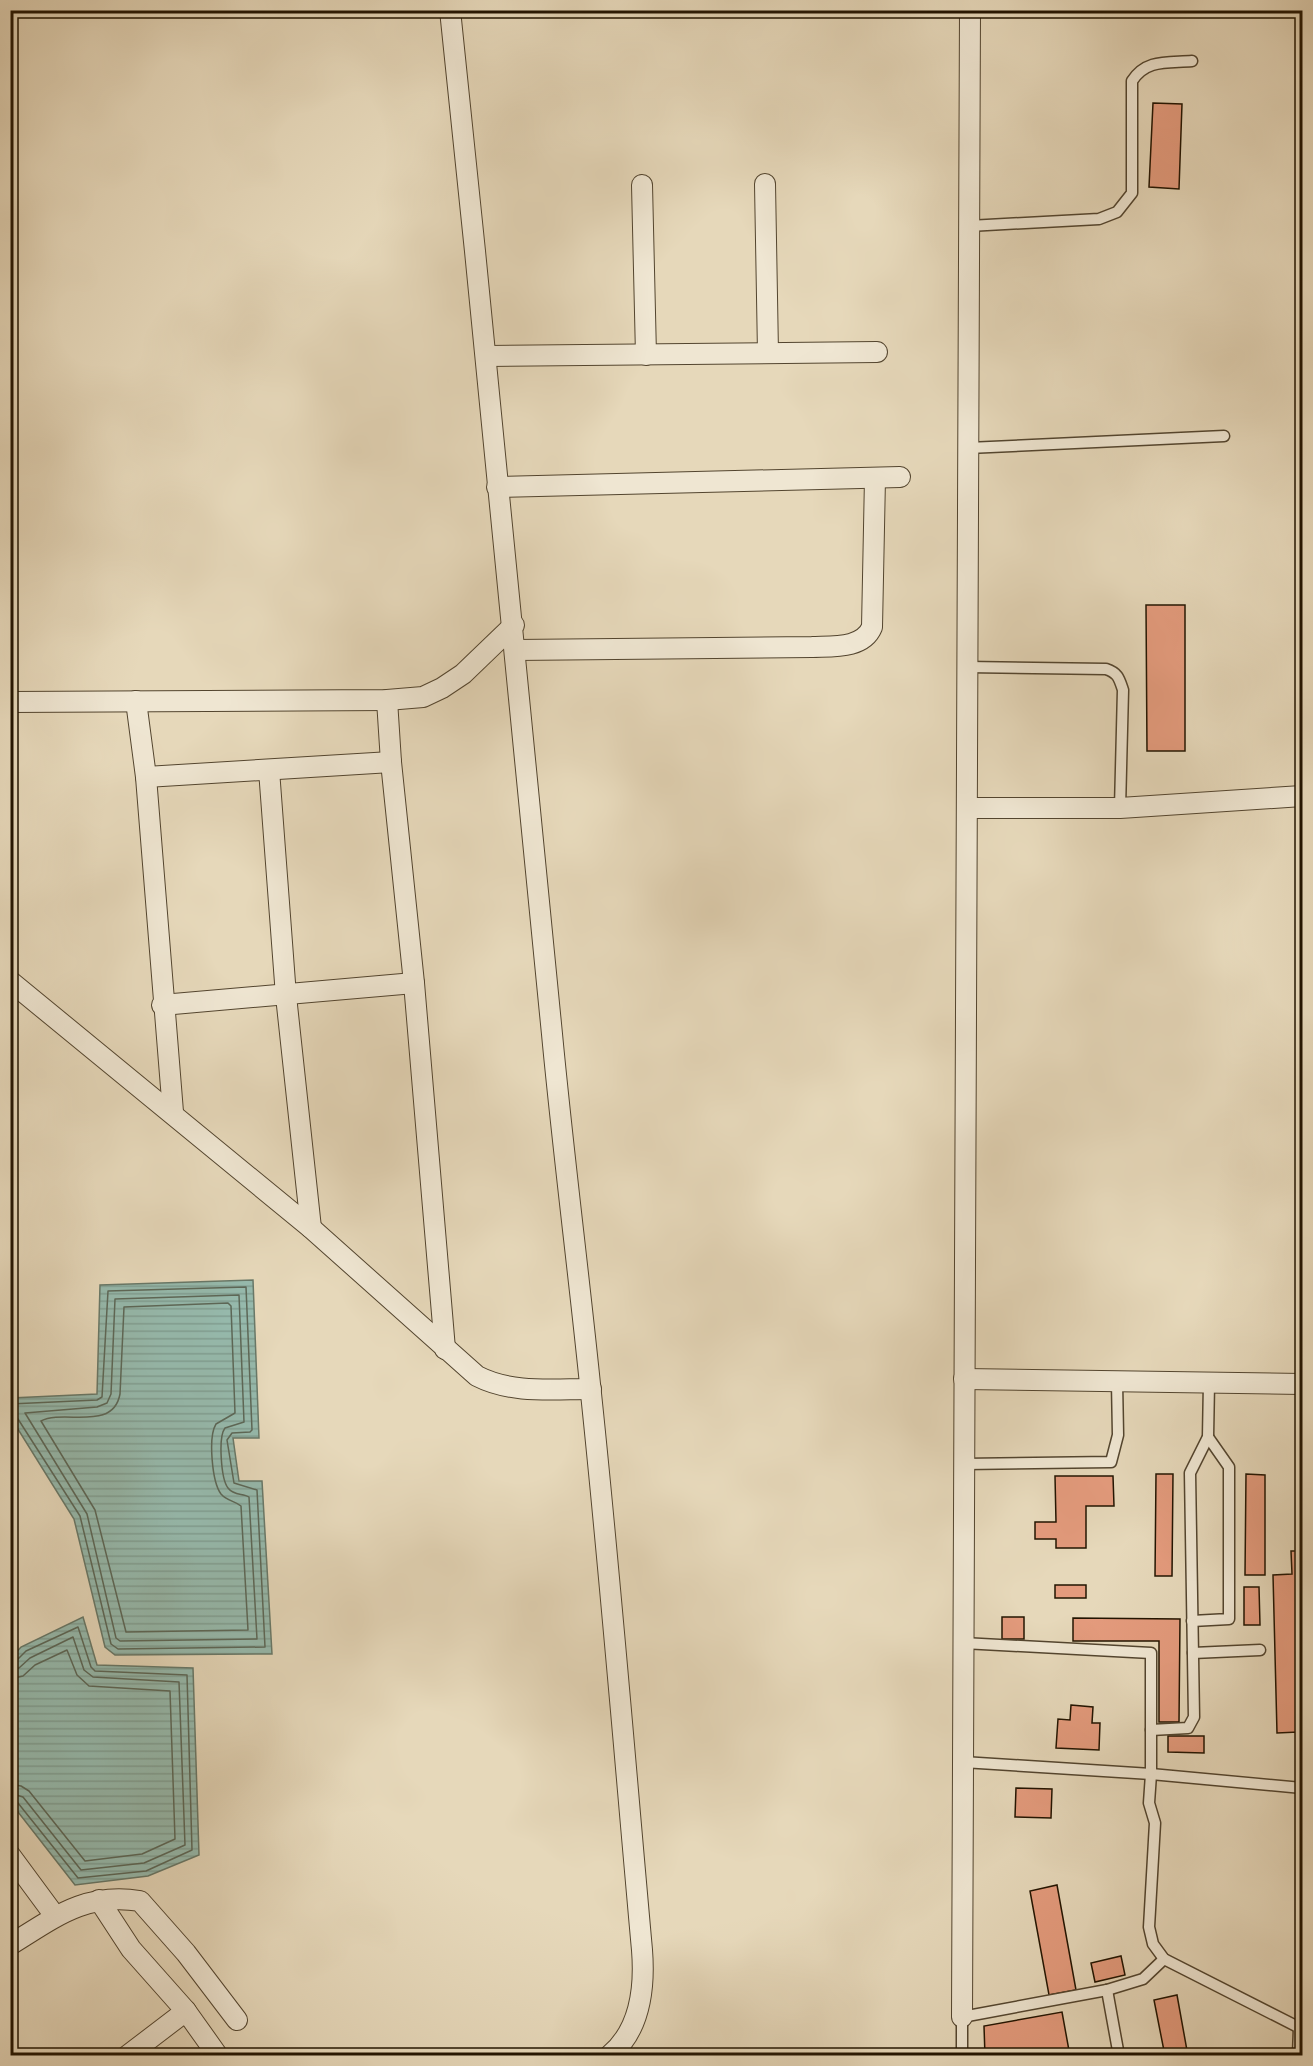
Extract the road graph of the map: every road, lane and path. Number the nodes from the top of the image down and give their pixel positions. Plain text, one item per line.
1 (450, 10) edge
2 (970, 10) edge
3 (1192, 61) dead end
4 (765, 184) dead end
5 (642, 185) dead end
6 (969, 226) junction
7 (877, 352) dead end
8 (768, 353) junction
9 (646, 355) junction
10 (487, 357) junction
11 (1224, 436) dead end
12 (968, 448) junction
13 (900, 477) dead end
14 (875, 478) junction
15 (497, 487) junction
16 (514, 625) junction
17 (516, 650) junction
18 (967, 667) junction
19 (387, 700) junction
20 (136, 701) junction
21 (10, 702) edge
22 (391, 762) junction
23 (269, 770) junction
24 (146, 777) junction
25 (1302, 796) edge
26 (967, 808) junction
27 (1120, 808) junction
28 (10, 981) edge
29 (414, 983) junction
30 (286, 996) junction
31 (162, 1005) junction
32 (173, 1112) junction
33 (311, 1228) junction
34 (445, 1348) junction
35 (964, 1379) junction
36 (1117, 1382) junction
37 (1209, 1383) junction
38 (1302, 1384) edge
39 (591, 1389) junction
40 (1208, 1437) junction
41 (964, 1464) junction
42 (1192, 1621) junction
43 (963, 1643) junction
44 (1260, 1650) dead end
45 (1193, 1653) junction
46 (1151, 1730) junction
47 (963, 1762) junction
48 (1151, 1774) junction
49 (1302, 1788) edge
50 (10, 1855) edge
51 (99, 1900) junction
52 (55, 1916) junction
53 (10, 1946) edge
54 (1164, 1959) junction
55 (1107, 1990) junction
56 (186, 2012) junction
57 (962, 2017) junction
58 (237, 2020) dead end
59 (1301, 2028) edge
60 (132, 2054) edge
61 (218, 2055) edge
62 (609, 2055) edge
63 (962, 2055) edge
64 (1119, 2055) edge
65 (1299, 2055) edge

1 - 10 street
2 - 6 street
3 - 6 lane
4 - 8 street
5 - 9 street
6 - 12 street
7 - 8 street
8 - 9 street
9 - 10 street
10 - 15 street
11 - 12 lane
12 - 18 street
13 - 14 street
14 - 15 street
14 - 17 street
15 - 16 street
16 - 17 street
16 - 19 street
17 - 39 street
18 - 26 street
18 - 27 lane
19 - 20 street
19 - 22 street
20 - 21 street
20 - 24 street
22 - 23 street
22 - 29 street
23 - 24 street
23 - 30 street
24 - 31 street
25 - 27 street
26 - 27 street
26 - 35 street
28 - 32 street
29 - 30 street
29 - 34 street
30 - 31 street
30 - 33 street
31 - 32 street
32 - 33 street
33 - 34 street
34 - 39 street
35 - 36 street
35 - 41 street
36 - 37 street
36 - 41 lane
37 - 38 street
37 - 40 lane
39 - 62 street
40 - 42 lane
40 - 42 lane
41 - 43 street
42 - 45 lane
43 - 46 lane
43 - 47 street
44 - 45 lane
45 - 46 lane
46 - 48 lane
47 - 48 lane
47 - 57 street
48 - 49 lane
48 - 54 lane
50 - 52 street
51 - 52 street
51 - 56 street
51 - 58 street
52 - 53 street
54 - 55 lane
54 - 59 lane
55 - 57 lane
55 - 64 lane
56 - 60 street
56 - 61 street
57 - 63 lane
59 - 65 lane

